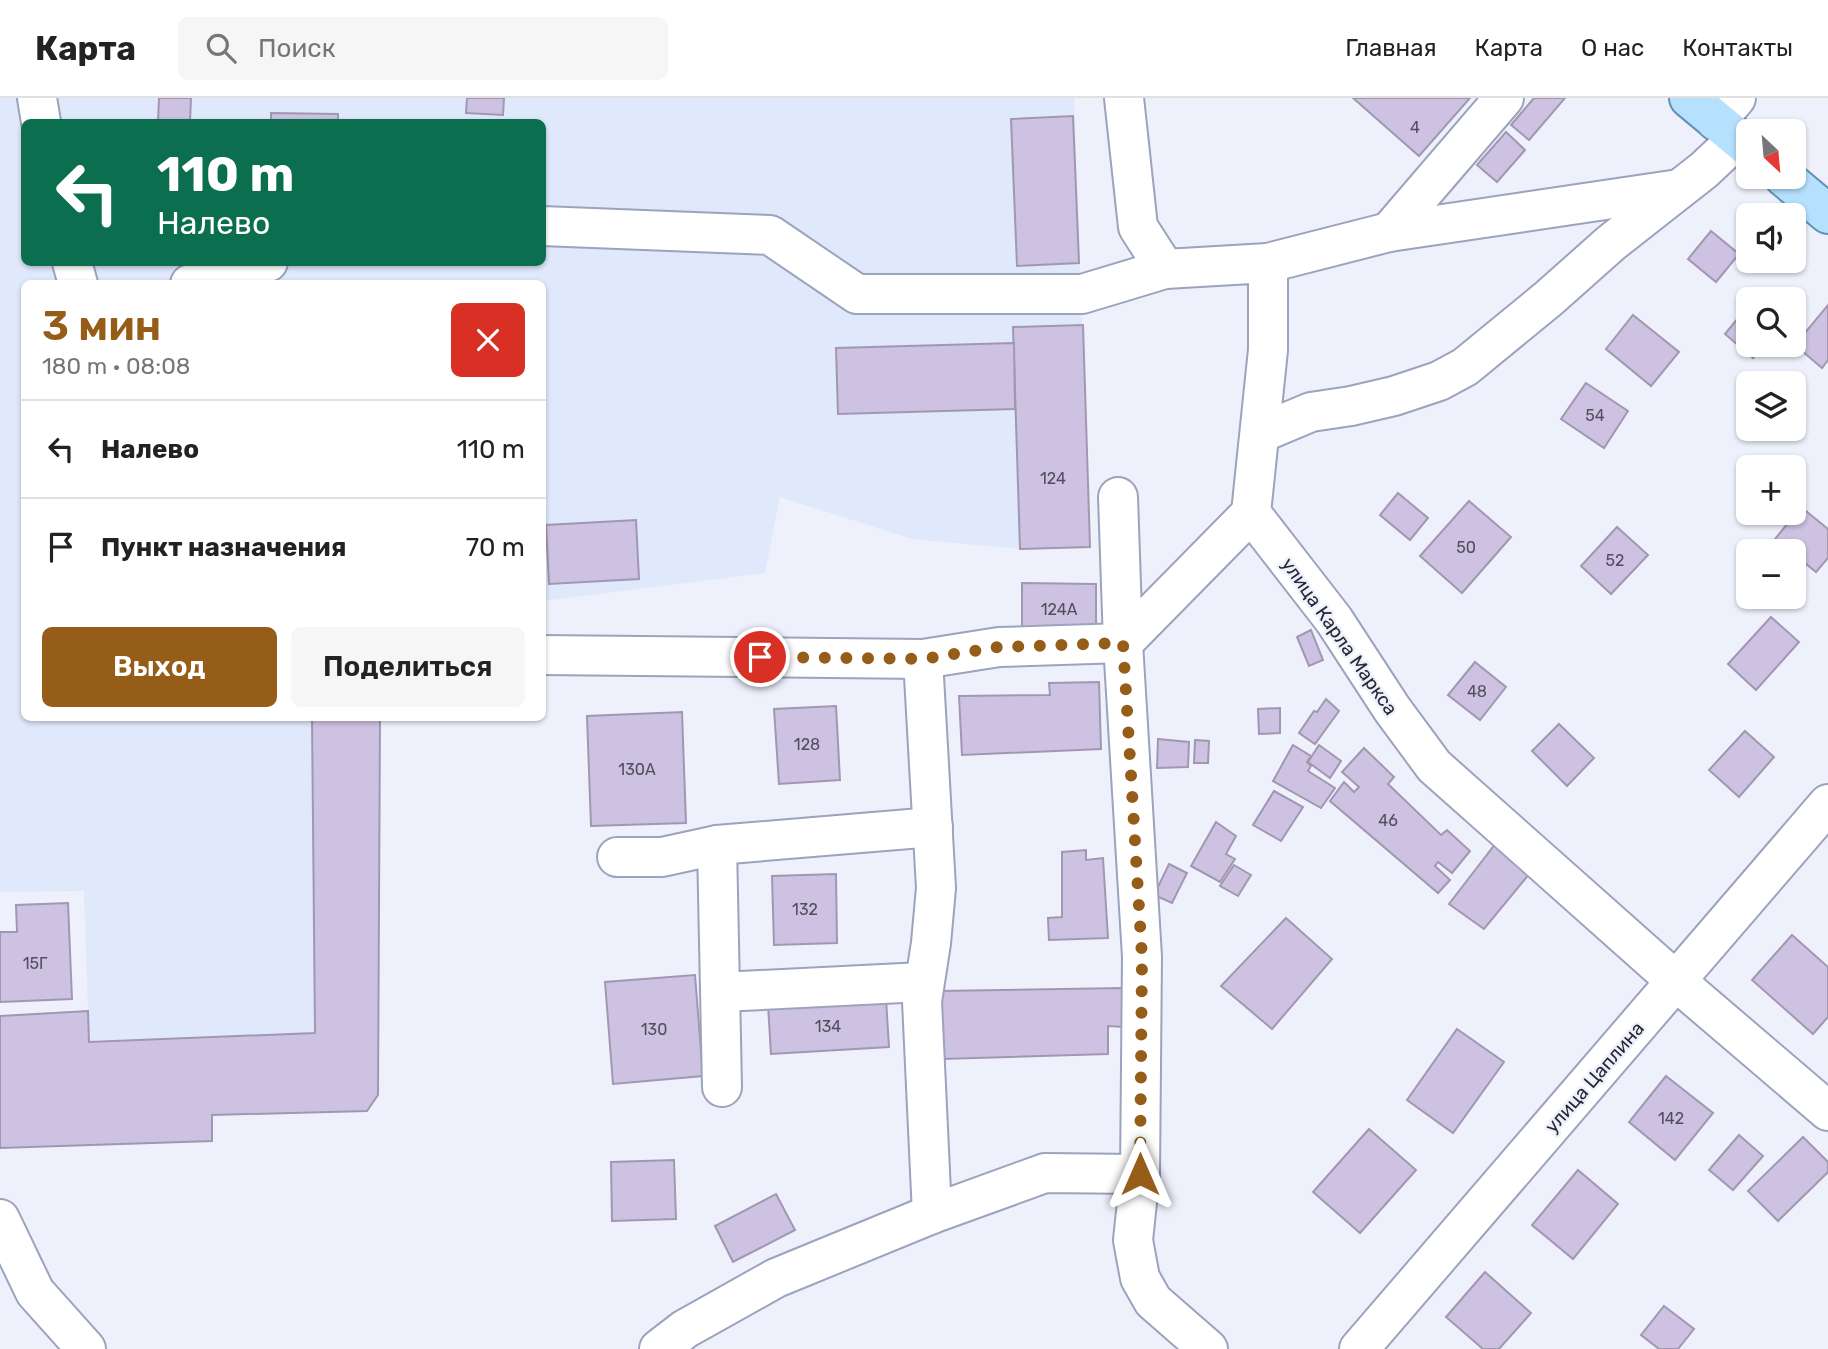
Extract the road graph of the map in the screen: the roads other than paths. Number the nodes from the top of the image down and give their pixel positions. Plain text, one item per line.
1 (37, 98) edge
2 (1124, 98) edge
3 (1504, 98) edge
4 (40, 119) edge
5 (1725, 120) edge
6 (1679, 189) junction
7 (1798, 189) edge
8 (1828, 214) edge
9 (546, 226) edge
10 (1389, 232) junction
11 (1268, 263) junction
12 (254, 266) edge
13 (1165, 269) junction
14 (204, 280) edge
15 (1261, 433) junction
16 (1118, 497) dead end
17 (1251, 513) junction
18 (1123, 643) junction
19 (546, 655) edge
20 (923, 659) junction
21 (1828, 804) edge
22 (933, 827) junction
23 (717, 845) junction
24 (617, 857) dead end
25 (923, 982) junction
26 (1677, 982) junction
27 (721, 992) junction
28 (722, 1087) dead end
29 (1828, 1111) edge
30 (1140, 1174) junction
31 (932, 1214) junction
32 (0, 1219) edge
33 (86, 1349) edge
34 (659, 1349) edge
35 (1208, 1349) edge
36 (1359, 1349) edge

1 - 4 street
2 - 13 street
3 - 10 street
5 - 6 street
6 - 10 street
6 - 15 street
7 - 8 main road
9 - 13 street
10 - 11 street
11 - 13 street
11 - 15 street
12 - 14 street
15 - 17 street
16 - 18 street
17 - 18 street
17 - 26 street, улица Карла Маркса
18 - 20 street
18 - 30 street
19 - 20 street
20 - 22 street
21 - 26 street, улица Цаплина
22 - 23 street
22 - 25 street
23 - 24 street
23 - 27 street
25 - 27 street
25 - 31 street
26 - 29 street, улица Карла Маркса
26 - 36 street, улица Цаплина
27 - 28 street
30 - 31 street
30 - 35 street
31 - 34 street
32 - 33 street

